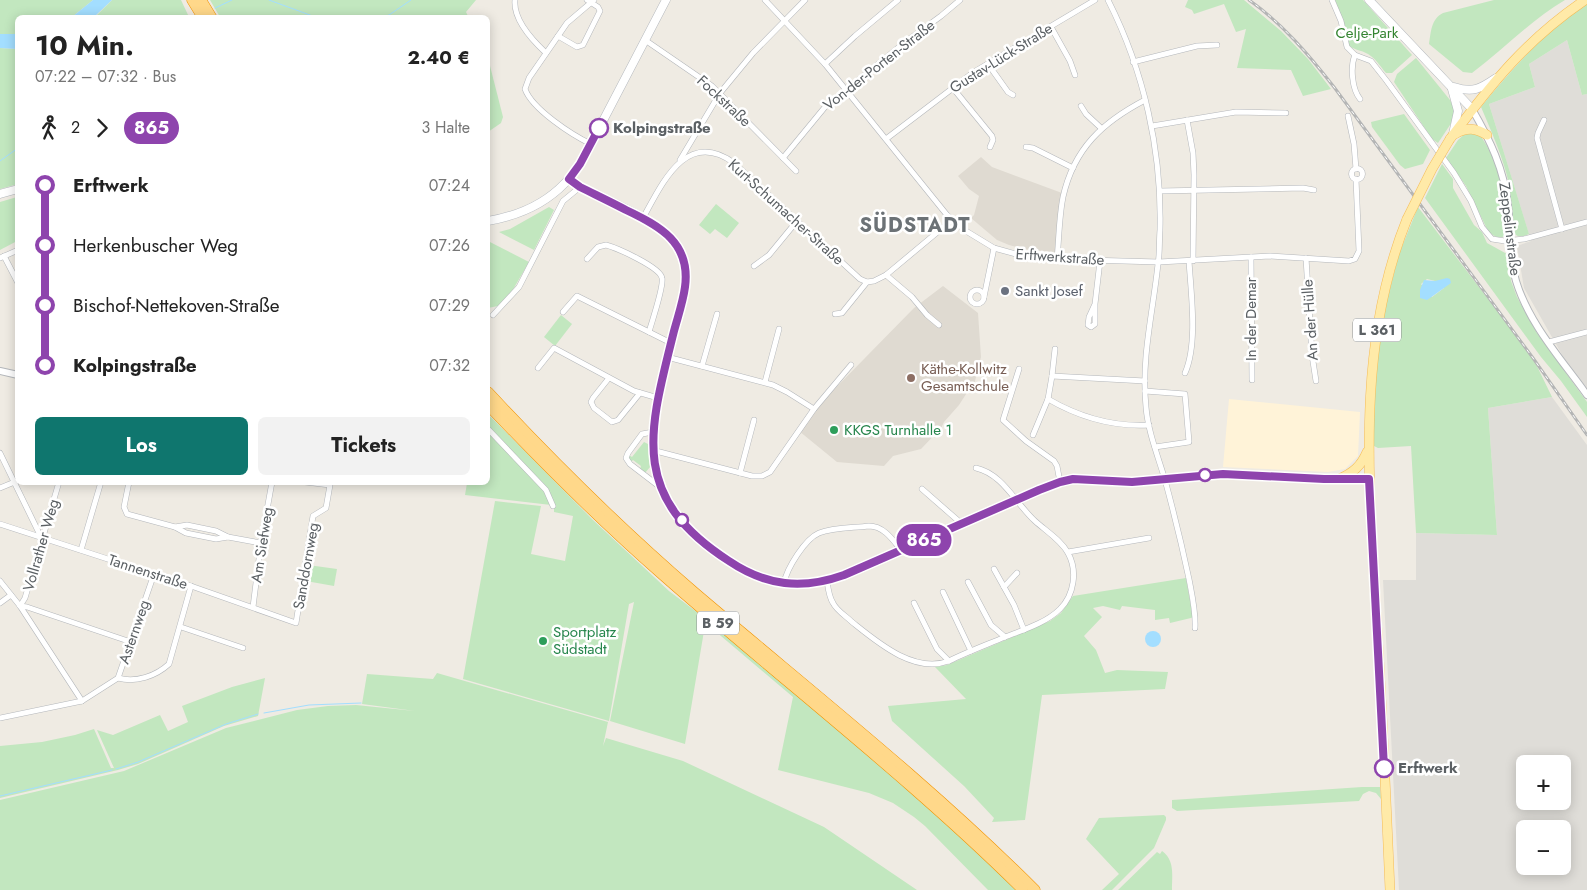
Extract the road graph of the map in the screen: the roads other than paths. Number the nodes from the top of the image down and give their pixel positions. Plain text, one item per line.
1 (188, 0) edge
2 (192, 0) edge
3 (201, 0) edge
4 (514, 0) edge
5 (666, 0) edge
6 (765, 0) edge
7 (805, 0) edge
8 (898, 0) edge
9 (960, 0) edge
10 (1096, 0) edge
11 (1108, 0) edge
12 (1332, 0) edge
13 (1369, 0) edge
14 (1585, 0) edge
15 (590, 1) edge
16 (196, 15) edge
17 (201, 15) edge
18 (210, 15) edge
19 (785, 21) junction
20 (1051, 27) junction
21 (558, 36) junction
22 (645, 40) junction
23 (1217, 45) dead end
24 (546, 53) junction
25 (1355, 55) junction
26 (1133, 62) junction
27 (825, 64) junction
28 (988, 64) junction
29 (1075, 75) dead end
30 (1498, 77) junction
31 (952, 87) junction
32 (1452, 87) junction
33 (846, 90) junction
34 (720, 93) junction
35 (1012, 95) dead end
36 (1360, 99) dead end
37 (1145, 100) junction
38 (1081, 106) dead end
39 (1472, 110) junction
40 (1286, 114) dead end
41 (1348, 116) dead end
42 (1186, 120) junction
43 (1544, 120) dead end
44 (1152, 126) junction
45 (1101, 128) junction
46 (1487, 135) junction
47 (1451, 137) junction
48 (886, 139) junction
49 (591, 144) junction
50 (990, 147) dead end
51 (1026, 147) dead end
52 (783, 158) junction
53 (678, 163) junction
54 (1073, 168) junction
55 (796, 171) dead end
56 (569, 179) junction
57 (580, 187) junction
58 (15, 190) edge
59 (1160, 190) junction
60 (1195, 190) junction
61 (1314, 190) dead end
62 (0, 194) edge
63 (643, 218) junction
64 (952, 220) junction
65 (797, 221) junction
66 (490, 222) edge
67 (1587, 222) edge
68 (1562, 229) junction
69 (1510, 241) junction
70 (994, 248) junction
71 (15, 251) edge
72 (1251, 256) junction
73 (2, 257) edge
74 (1306, 258) junction
75 (587, 259) dead end
76 (1057, 259) junction
77 (1100, 261) junction
78 (1191, 261) junction
79 (1159, 262) junction
80 (754, 266) dead end
81 (886, 275) junction
82 (15, 278) edge
83 (867, 282) junction
84 (984, 296) dead end
85 (1095, 304) dead end
86 (563, 312) dead end
87 (493, 314) dead end
88 (717, 314) dead end
89 (835, 314) dead end
90 (939, 325) dead end
91 (779, 330) dead end
92 (649, 332) junction
93 (1587, 332) edge
94 (1549, 342) junction
95 (671, 343) junction
96 (1055, 349) dead end
97 (667, 357) junction
98 (702, 366) junction
99 (851, 366) dead end
100 (538, 368) dead end
101 (1019, 369) dead end
102 (0, 371) edge
103 (1185, 373) dead end
104 (15, 374) edge
105 (1052, 376) junction
106 (609, 378) junction
107 (1252, 380) dead end
108 (1145, 381) junction
109 (1316, 381) dead end
110 (765, 382) junction
111 (1145, 391) junction
112 (640, 393) junction
113 (1587, 395) edge
114 (658, 398) junction
115 (490, 399) edge
116 (490, 399) edge
117 (1048, 399) junction
118 (814, 409) junction
119 (754, 420) dead end
120 (1149, 424) junction
121 (490, 431) edge
122 (653, 432) junction
123 (1034, 435) dead end
124 (1155, 447) junction
125 (1369, 447) junction
126 (652, 450) junction
127 (0, 453) edge
128 (976, 468) dead end
129 (740, 473) junction
130 (1339, 479) junction
131 (1369, 479) junction
132 (15, 480) edge
133 (1164, 480) junction
134 (15, 482) edge
135 (1060, 482) junction
136 (17, 485) edge
137 (58, 485) edge
138 (100, 485) edge
139 (128, 485) edge
140 (271, 485) edge
141 (326, 485) edge
142 (660, 487) junction
143 (0, 488) edge
144 (922, 489) dead end
145 (1016, 500) junction
146 (553, 506) dead end
147 (0, 524) edge
148 (962, 524) junction
149 (43, 538) junction
150 (1149, 538) dead end
151 (261, 543) junction
152 (81, 550) junction
153 (900, 550) junction
154 (1068, 552) junction
155 (994, 569) dead end
156 (1016, 573) dead end
157 (154, 574) junction
158 (0, 581) edge
159 (827, 581) junction
160 (968, 582) dead end
161 (784, 583) junction
162 (191, 586) junction
163 (1004, 587) junction
164 (942, 592) dead end
165 (11, 595) junction
166 (0, 603) edge
167 (914, 603) dead end
168 (20, 606) junction
169 (253, 607) junction
170 (296, 623) joint
171 (180, 627) junction
172 (1196, 628) dead end
173 (1024, 630) junction
174 (1005, 638) junction
175 (131, 642) junction
176 (243, 648) dead end
177 (971, 651) junction
178 (949, 660) junction
179 (118, 678) junction
180 (82, 701) junction
181 (0, 718) edge
182 (1023, 890) edge
183 (1035, 890) edge
184 (1390, 890) edge

1 - 16 highway
2 - 17 highway
3 - 18 highway
4 - 24 street
5 - 22 main road
6 - 19 street, Erftwerkstraße
7 - 19 street
8 - 27 street
9 - 33 street, Von-der-Porten-Straße
10 - 20 street, Gustav-Lück-Straße
11 - 26 street
12 - 25 street
13 - 32 main road
14 - 30 main road, L 361
15 - 21 street
15 - 21 street
19 - 27 street, Erftwerkstraße
19 - 34 street
20 - 28 street, Gustav-Lück-Straße
20 - 29 street
21 - 24 street
22 - 34 street, Fockstraße
22 - 49 main road
23 - 26 street
24 - 49 street
25 - 36 street
25 - 69 street
26 - 37 street
27 - 33 street, Erftwerkstraße
28 - 31 street, Gustav-Lück-Straße
28 - 35 street
30 - 32 main road
30 - 39 main road, L 361
31 - 48 street, Gustav-Lück-Straße
31 - 50 street
32 - 39 main road
32 - 47 main road
33 - 48 street, Erftwerkstraße
33 - 52 street, Von-der-Porten-Straße
34 - 52 street, Fockstraße
34 - 53 street
37 - 44 street
37 - 45 street
38 - 45 street
39 - 46 street, Zeppelinstraße
39 - 47 main road, L 361
40 - 42 street
41 - 74 street, Erftwerkstraße
42 - 44 street
42 - 60 street
43 - 68 street
44 - 59 street
45 - 54 street
46 - 47 main road
46 - 69 street, Zeppelinstraße
47 - 125 main road, L 361, bridge
48 - 64 street, Erftwerkstraße
49 - 56 main road
51 - 54 street
52 - 55 street, Fockstraße
53 - 63 street, Kurt-Schumacher-Straße
53 - 65 street, Kurt-Schumacher-Straße
54 - 76 street
56 - 57 street
56 - 66 main road
57 - 63 street
57 - 87 street
58 - 62 main road
59 - 60 street
59 - 79 street
60 - 61 street
60 - 78 street
63 - 95 street
64 - 70 street, Erftwerkstraße
64 - 81 street
65 - 80 street
65 - 83 street, Kurt-Schumacher-Straße
67 - 68 street
68 - 69 street
69 - 94 street, Zeppelinstraße
70 - 76 street, Erftwerkstraße
70 - 84 street
71 - 73 street
72 - 74 street, Erftwerkstraße
72 - 78 street, Erftwerkstraße
72 - 107 street, In der Demar
73 - 82 street
74 - 109 street, An der Hülle
75 - 92 street
76 - 77 street, Erftwerkstraße
77 - 79 street, Erftwerkstraße
77 - 85 street
78 - 79 street, Erftwerkstraße
78 - 103 street
79 - 108 street
81 - 83 street
81 - 90 street
83 - 89 street
86 - 92 street
88 - 98 street
91 - 110 street
92 - 95 street
93 - 94 street
94 - 113 street, Zeppelinstraße
95 - 97 street
96 - 105 street
97 - 98 street
97 - 114 street
98 - 110 street
99 - 118 street
100 - 106 street
101 - 135 street
102 - 104 street
105 - 108 street
105 - 117 street
106 - 112 street
106 - 112 street
108 - 111 street
110 - 118 street
111 - 120 street
111 - 124 street
112 - 114 street
114 - 122 street
115 - 182 highway, B 59
116 - 183 highway, B 59
117 - 120 street
117 - 123 street
118 - 129 street
119 - 129 street
120 - 124 street
121 - 146 street
122 - 126 street
122 - 142 street
124 - 133 street
125 - 130 main road
125 - 131 main road, L 361
126 - 129 street
126 - 142 street
127 - 132 street
128 - 145 street
130 - 131 street
130 - 133 street
131 - 184 main road, L 361
133 - 135 street
133 - 172 street
134 - 143 street
135 - 145 street
136 - 149 street
137 - 149 street, Vollrather Weg
138 - 152 street
139 - 151 street
140 - 151 street, Am Siefweg
141 - 170 street, Sanddornweg
142 - 161 street
144 - 148 street
145 - 148 street
145 - 154 street
147 - 149 street, Tannenstraße
148 - 153 street
149 - 152 street, Tannenstraße
149 - 168 street, Vollrather Weg
150 - 154 street
151 - 169 street, Am Siefweg
152 - 157 street, Tannenstraße
153 - 159 street
153 - 161 street
154 - 173 street
155 - 163 street
156 - 163 street
157 - 162 street, Tannenstraße
157 - 175 street, Asternweg
158 - 165 street
159 - 161 street
159 - 178 street
160 - 174 street
162 - 169 street, Tannenstraße
162 - 171 street
163 - 173 street
164 - 177 street
165 - 166 street
165 - 168 street
167 - 178 street
168 - 175 street
168 - 180 street
169 - 170 street, Tannenstraße
171 - 176 street
171 - 179 street
173 - 174 street
174 - 177 street
175 - 179 street, Asternweg
177 - 178 street
179 - 180 street, Asternweg
180 - 181 street

